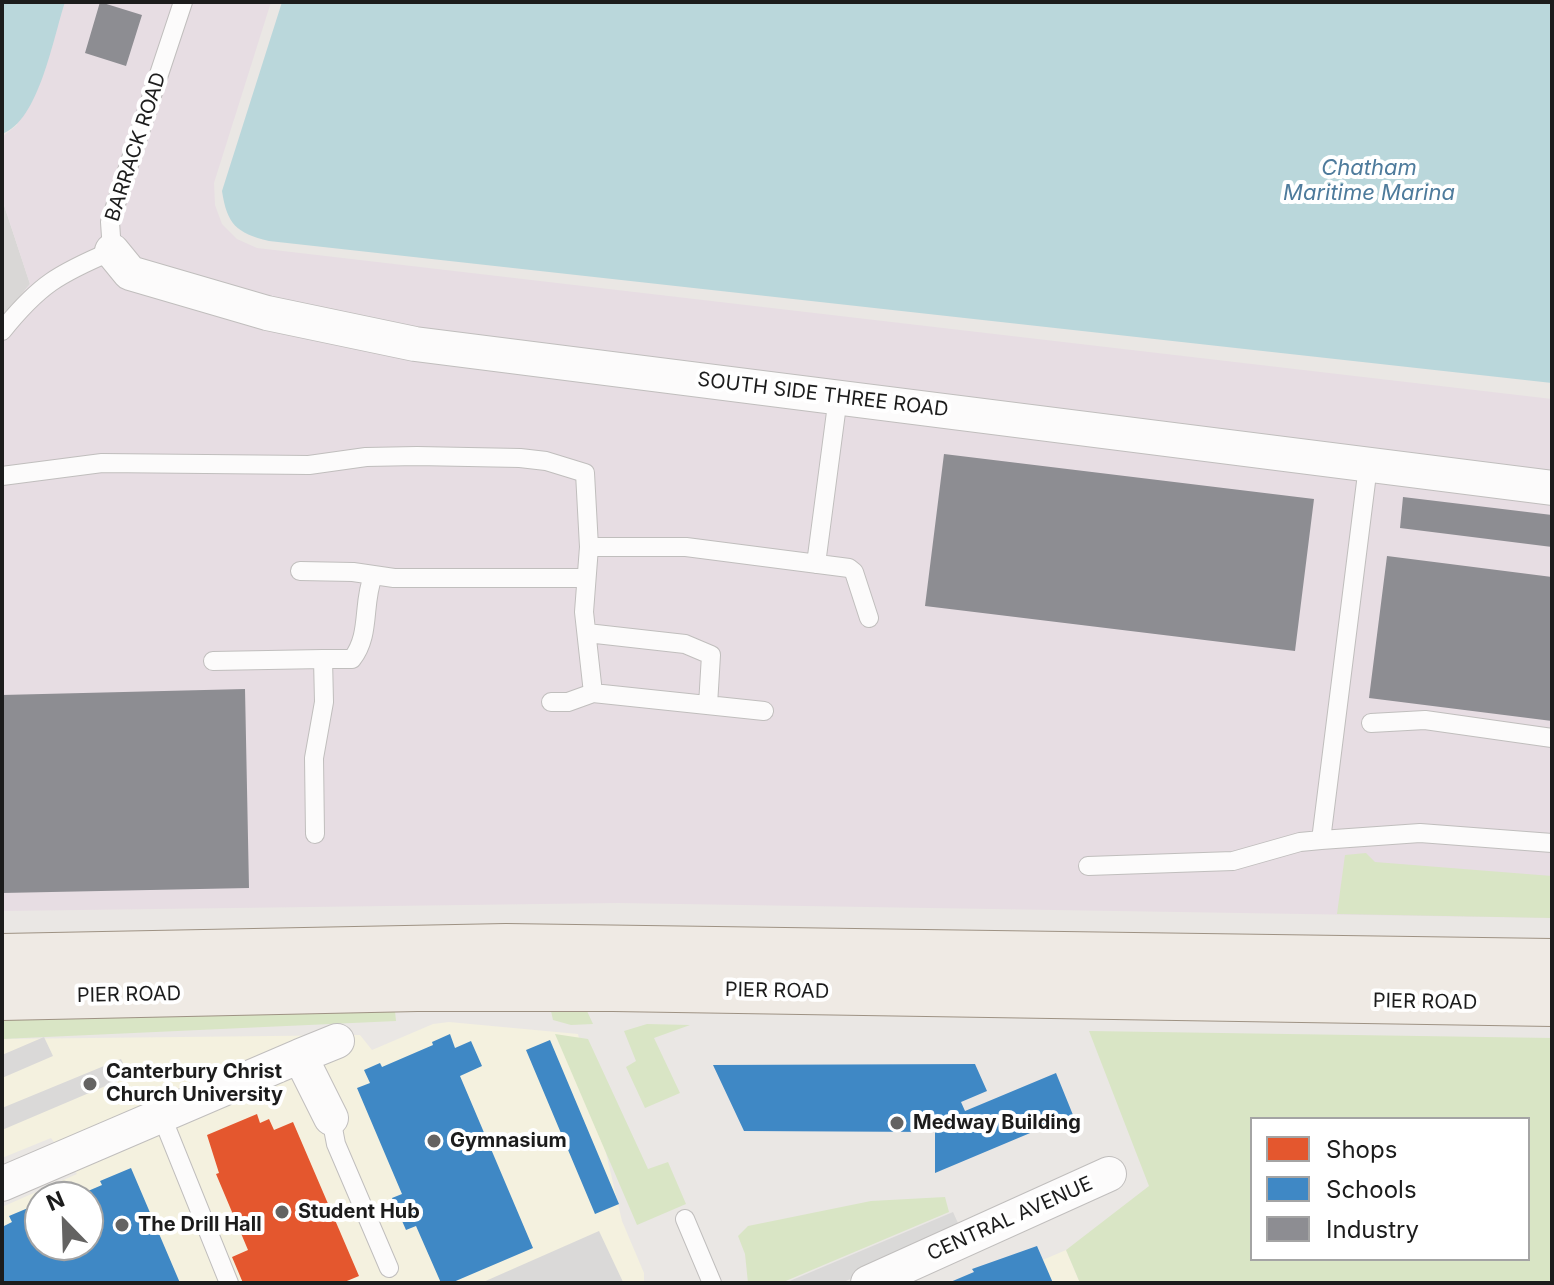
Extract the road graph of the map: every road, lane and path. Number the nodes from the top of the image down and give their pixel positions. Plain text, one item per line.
1 (183, 2) edge
2 (112, 251) junction
3 (2, 331) edge
4 (838, 397) junction
5 (1368, 466) junction
6 (2, 476) edge
7 (1552, 488) edge
8 (589, 547) junction
9 (816, 564) junction
10 (300, 571) dead end
11 (373, 576) junction
12 (586, 578) junction
13 (869, 618) dead end
14 (587, 633) junction
15 (323, 659) junction
16 (213, 661) dead end
17 (593, 693) junction
18 (551, 702) dead end
19 (708, 705) junction
20 (764, 711) dead end
21 (1371, 723) dead end
22 (1552, 738) edge
23 (315, 834) dead end
24 (1321, 840) junction
25 (1552, 843) edge
26 (1088, 866) dead end
27 (2, 956) edge
28 (1552, 961) edge
29 (2, 998) edge
30 (1552, 1004) edge
31 (337, 1041) dead end
32 (300, 1056) junction
33 (162, 1117) junction
34 (331, 1118) joint
35 (1109, 1174) dead end
36 (2, 1184) edge
37 (685, 1219) dead end
38 (389, 1268) dead end
39 (888, 1279) edge
40 (229, 1283) edge
41 (712, 1283) edge

1 - 2 lane, BARRACK ROAD
2 - 3 lane, BARRACK ROAD
2 - 4 street, SOUTH SIDE THREE ROAD
4 - 5 street, SOUTH SIDE THREE ROAD
4 - 9 lane
5 - 7 street, SOUTH SIDE THREE ROAD
5 - 24 lane
6 - 8 lane
8 - 9 lane
8 - 12 lane
9 - 13 lane
10 - 11 lane
11 - 12 lane
11 - 15 lane
12 - 14 lane
14 - 17 lane
14 - 19 lane
15 - 16 lane
15 - 23 lane
17 - 18 lane
17 - 19 lane
19 - 20 lane
21 - 22 lane
24 - 25 lane
24 - 26 lane
27 - 28 main road, PIER ROAD
29 - 30 main road, PIER ROAD
31 - 32 street
32 - 33 street
32 - 34 street
33 - 36 street
33 - 40 lane
34 - 38 lane
35 - 39 street, CENTRAL AVENUE
37 - 41 lane

